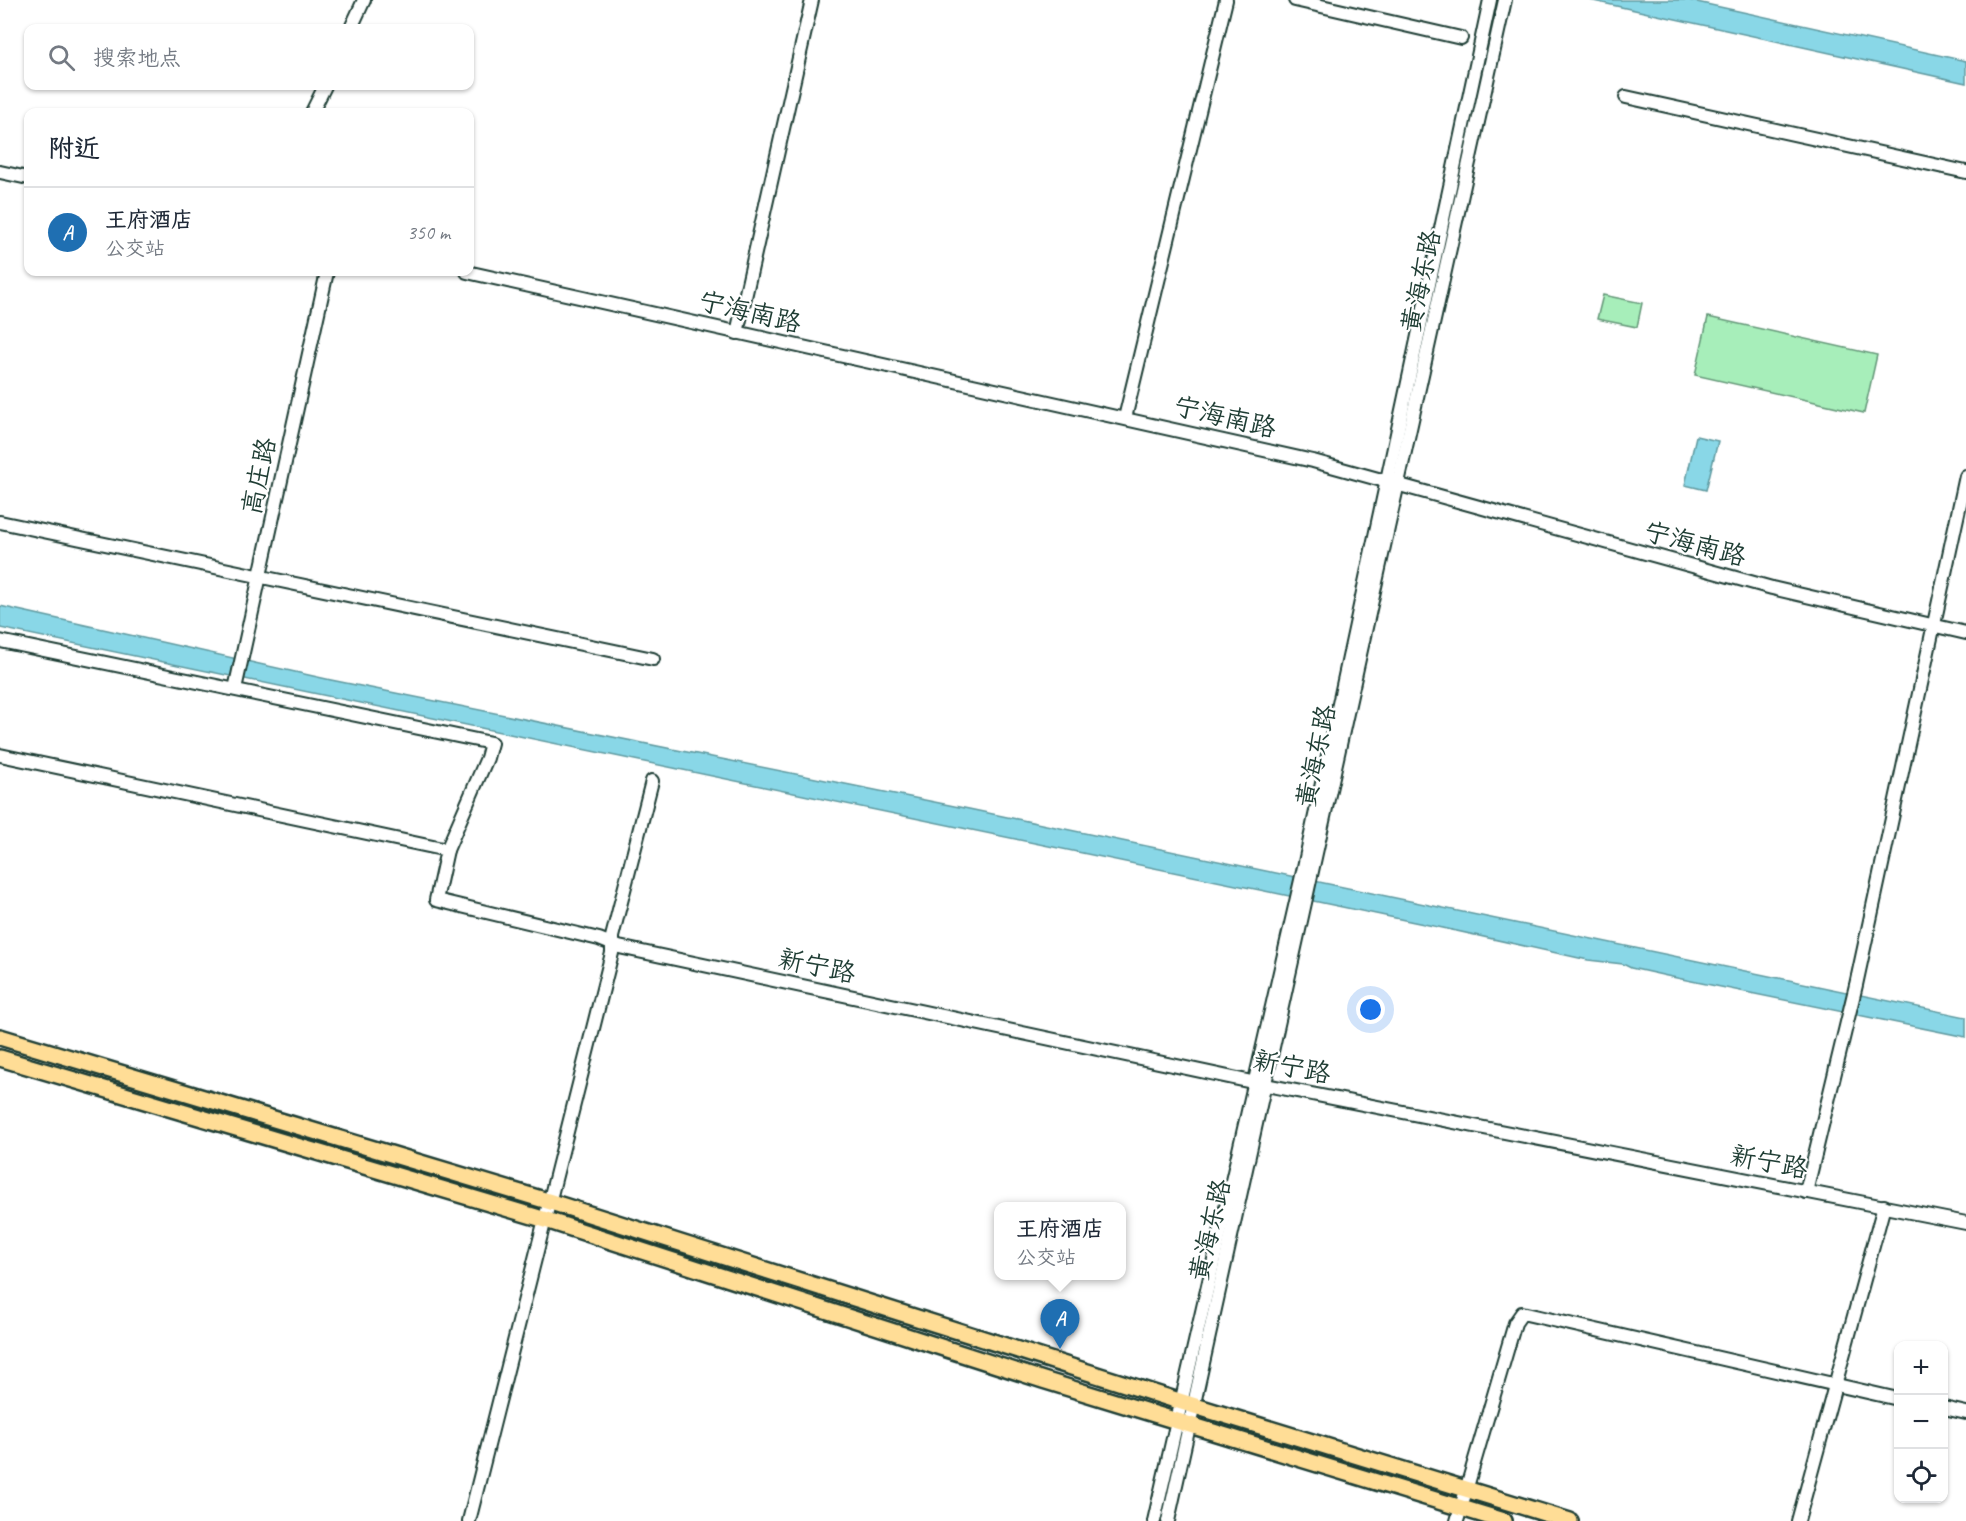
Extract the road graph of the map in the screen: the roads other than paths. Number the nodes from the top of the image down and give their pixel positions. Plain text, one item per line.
1 (364, 0) edge
2 (813, 0) edge
3 (1226, 0) edge
4 (1295, 0) edge
5 (1490, 0) edge
6 (1505, 0) edge
7 (353, 24) edge
8 (1461, 38) dead end
9 (323, 90) edge
10 (1626, 97) dead end
11 (314, 108) edge
12 (0, 172) edge
13 (1966, 172) edge
14 (24, 177) edge
15 (474, 274) edge
16 (326, 276) edge
17 (737, 333) junction
18 (1125, 418) junction
19 (1966, 476) edge
20 (1385, 482) junction
21 (1399, 486) junction
22 (0, 522) edge
23 (261, 576) junction
24 (1934, 626) junction
25 (1966, 633) edge
26 (0, 641) edge
27 (653, 659) dead end
28 (235, 687) junction
29 (0, 755) edge
30 (652, 781) dead end
31 (447, 850) junction
32 (1309, 868) junction
33 (612, 944) junction
34 (0, 1037) edge
35 (0, 1058) edge
36 (1261, 1084) junction
37 (1806, 1192) junction
38 (550, 1202) junction
39 (1884, 1206) junction
40 (546, 1220) junction
41 (1966, 1223) edge
42 (1836, 1385) junction
43 (1894, 1398) edge
44 (1188, 1404) junction
45 (1948, 1409) edge
46 (1966, 1413) edge
47 (1183, 1424) junction
48 (1467, 1489) junction
49 (1458, 1514) edge
50 (469, 1521) edge
51 (1154, 1521) edge
52 (1168, 1521) edge
53 (1504, 1521) edge
54 (1570, 1521) edge
55 (1798, 1521) edge

1 - 7 street
2 - 17 street
3 - 18 street
4 - 8 street
5 - 20 street, 黄海东路
6 - 21 street, 黄海东路
9 - 11 street
10 - 13 street
12 - 14 street
15 - 17 street, 宁海南路
16 - 23 street, 高庄路
17 - 18 street, 宁海南路
18 - 20 street, 宁海南路
19 - 24 street
20 - 21 street, 宁海南路
20 - 32 street, 黄海东路
21 - 24 street, 宁海南路
21 - 32 street, 黄海东路
22 - 23 street
23 - 27 street
23 - 28 street, 高庄路
24 - 25 street, 宁海南路
24 - 37 street
26 - 28 street
28 - 31 street
29 - 31 street
30 - 33 street
31 - 33 street, 新宁路
32 - 36 street, 黄海东路
33 - 36 street, 新宁路
33 - 38 street
34 - 38 main road
35 - 40 main road
36 - 37 street, 新宁路
36 - 44 street, 黄海东路
37 - 39 street, 新宁路
38 - 40 street
38 - 44 main road
39 - 41 street, 新宁路
39 - 42 street
40 - 47 main road
40 - 50 street
42 - 43 street
42 - 48 street
42 - 55 street
44 - 47 street, 黄海东路
44 - 48 main road
45 - 46 street
47 - 49 main road
47 - 51 street, 黄海东路
47 - 52 street, 黄海东路
48 - 49 street
48 - 54 main road
49 - 53 main road

